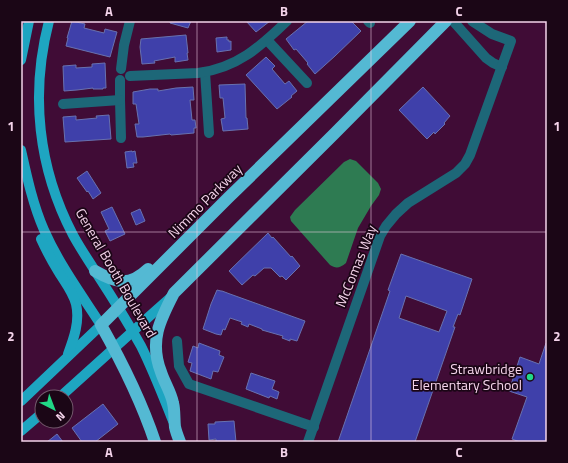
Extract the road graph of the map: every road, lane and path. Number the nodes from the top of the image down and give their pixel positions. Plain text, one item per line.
1 (29, 21) edge
2 (49, 21) edge
3 (287, 21) edge
4 (410, 21) edge
5 (446, 21) edge
6 (453, 21) edge
7 (472, 21) edge
8 (128, 22) edge
9 (267, 40) junction
10 (21, 60) edge
11 (502, 67) junction
12 (121, 69) junction
13 (205, 72) junction
14 (130, 76) junction
15 (120, 80) junction
16 (307, 83) dead end
17 (120, 100) junction
18 (63, 104) dead end
19 (209, 133) dead end
20 (121, 138) dead end
21 (21, 150) edge
22 (228, 198) junction
23 (36, 210) junction
24 (95, 271) junction
25 (174, 294) junction
26 (118, 308) junction
27 (101, 325) junction
28 (132, 332) junction
29 (177, 341) dead end
30 (114, 348) junction
31 (67, 358) junction
32 (69, 389) edge
33 (21, 401) edge
34 (34, 420) edge
35 (314, 427) junction
36 (176, 429) junction
37 (21, 431) edge
38 (155, 442) edge
39 (180, 442) edge
40 (308, 442) edge

1 - 10 main road
2 - 24 main road, General Booth Boulevard
3 - 9 street
4 - 22 highway, Nimmo Parkway
5 - 25 highway
6 - 11 street
7 - 11 street, McComas Way
8 - 12 street
9 - 13 street
9 - 16 street
11 - 35 street, McComas Way
12 - 14 street
12 - 15 street
13 - 14 street
13 - 19 street
14 - 15 street
15 - 17 street
17 - 18 street
17 - 20 street
21 - 23 main road
22 - 24 highway
22 - 26 highway, Nimmo Parkway
23 - 27 main road
23 - 31 main road
24 - 26 main road, General Booth Boulevard
25 - 28 main road
25 - 36 highway
26 - 27 highway, Nimmo Parkway
26 - 28 main road, General Booth Boulevard
27 - 30 highway
27 - 31 main road, Nimmo Parkway
28 - 30 main road
28 - 36 main road, General Booth Boulevard
29 - 35 street
30 - 32 main road
30 - 38 highway
31 - 33 main road, Nimmo Parkway
34 - 37 main road
35 - 40 street, McComas Way
36 - 39 highway, General Booth Boulevard

